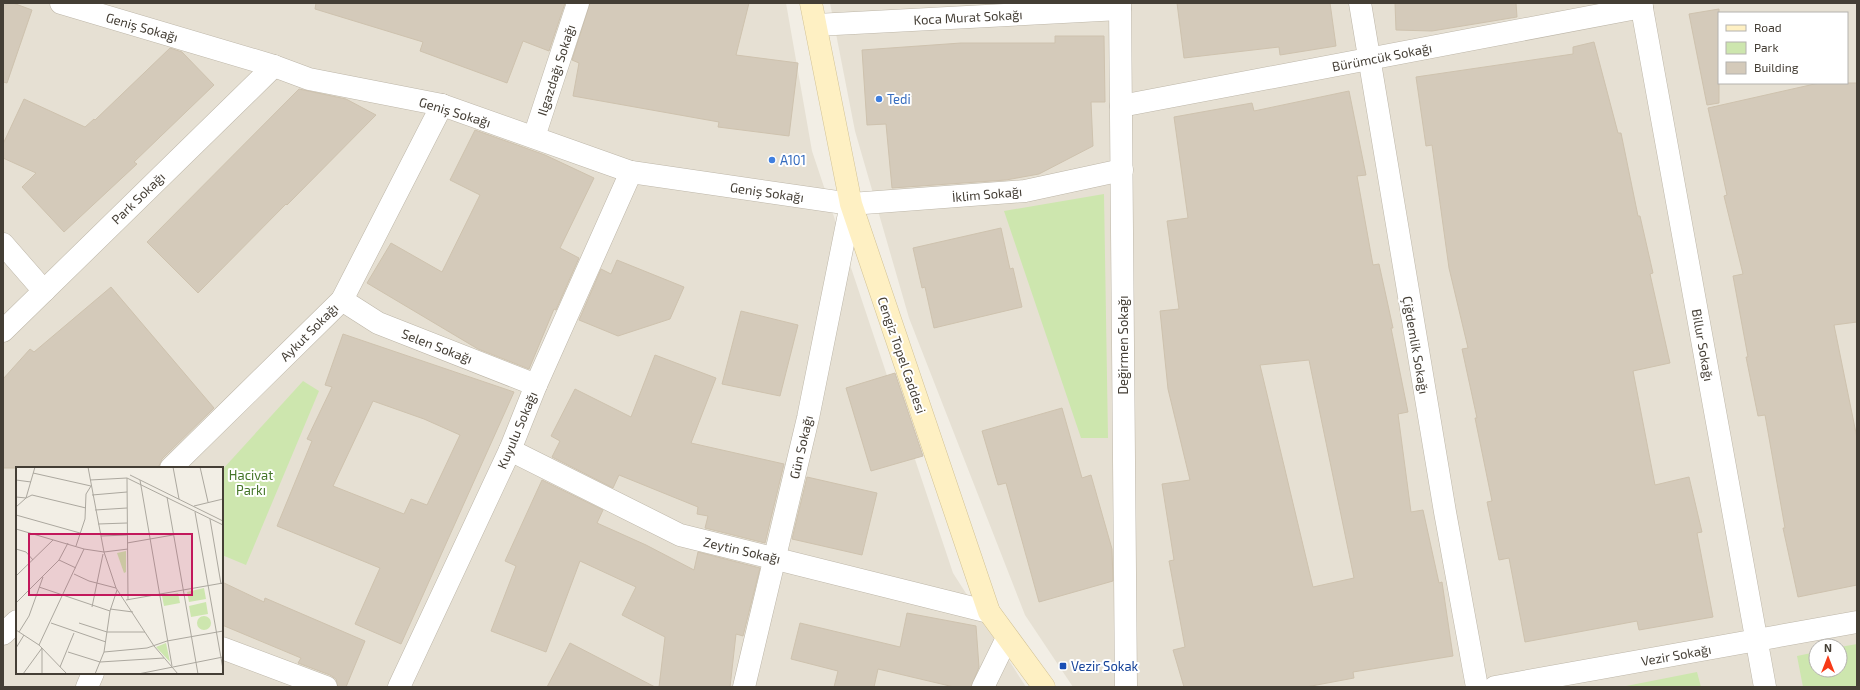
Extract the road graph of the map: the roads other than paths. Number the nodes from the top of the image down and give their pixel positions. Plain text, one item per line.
1 (61, 3) edge
2 (578, 3) edge
3 (811, 3) edge
4 (1360, 3) edge
5 (1642, 5) edge
6 (1120, 6) edge
7 (816, 25) junction
8 (1369, 59) junction
9 (274, 66) junction
10 (442, 105) junction
11 (1121, 106) junction
12 (534, 137) junction
13 (1122, 170) junction
14 (631, 172) junction
15 (851, 204) junction
16 (3, 244) edge
17 (44, 291) junction
18 (342, 300) junction
19 (3, 331) edge
20 (536, 385) junction
21 (510, 450) junction
22 (172, 467) edge
23 (775, 558) junction
24 (989, 612) junction
25 (16, 621) edge
26 (1857, 622) edge
27 (3, 634) edge
28 (1007, 638) junction
29 (1756, 640) junction
30 (223, 648) edge
31 (92, 674) edge
32 (88, 687) edge
33 (326, 687) edge
34 (399, 687) edge
35 (744, 687) edge
36 (983, 687) edge
37 (1044, 687) edge
38 (1126, 687) edge
39 (1477, 687) edge
40 (1495, 687) edge
41 (1765, 687) edge

1 - 9 street, Geniş Sokağı
2 - 12 street, Ilgazdağı Sokağı
3 - 7 street, Cengiz Topel Caddesi
4 - 8 street, Çiğdemlik Sokağı
5 - 8 street, Bürümcük Sokağı
5 - 29 street, Billur Sokağı
6 - 7 street, Koca Murat Sokağı
6 - 11 street, Değirmen Sokağı
7 - 15 street, Cengiz Topel Caddesi
8 - 11 street, Bürümcük Sokağı
8 - 39 street, Çiğdemlik Sokağı
9 - 10 street, Geniş Sokağı
9 - 17 street, Park Sokağı
10 - 12 street, Geniş Sokağı
10 - 18 street, Aykut Sokağı
11 - 13 street, Değirmen Sokağı
12 - 14 street, Geniş Sokağı
13 - 15 street, İklim Sokağı
13 - 38 street, Değirmen Sokağı
14 - 15 street, Geniş Sokağı
14 - 20 street, Kuyulu Sokağı
15 - 23 street, Gün Sokağı
15 - 24 street, Cengiz Topel Caddesi
16 - 17 street
17 - 19 street, Park Sokağı
18 - 20 street, Selen Sokağı
18 - 22 street, Aykut Sokağı
20 - 21 street, Kuyulu Sokağı
21 - 23 street, Zeytin Sokağı
21 - 34 street, Kuyulu Sokağı
23 - 24 street, Zeytin Sokağı
23 - 35 street, Gün Sokağı
24 - 28 street, Cengiz Topel Caddesi
25 - 27 street
26 - 29 street, Vezir Sokağı
28 - 36 street
28 - 37 street, Cengiz Topel Caddesi
29 - 40 street, Vezir Sokağı
29 - 41 street, Billur Sokağı
30 - 33 street
31 - 32 street

